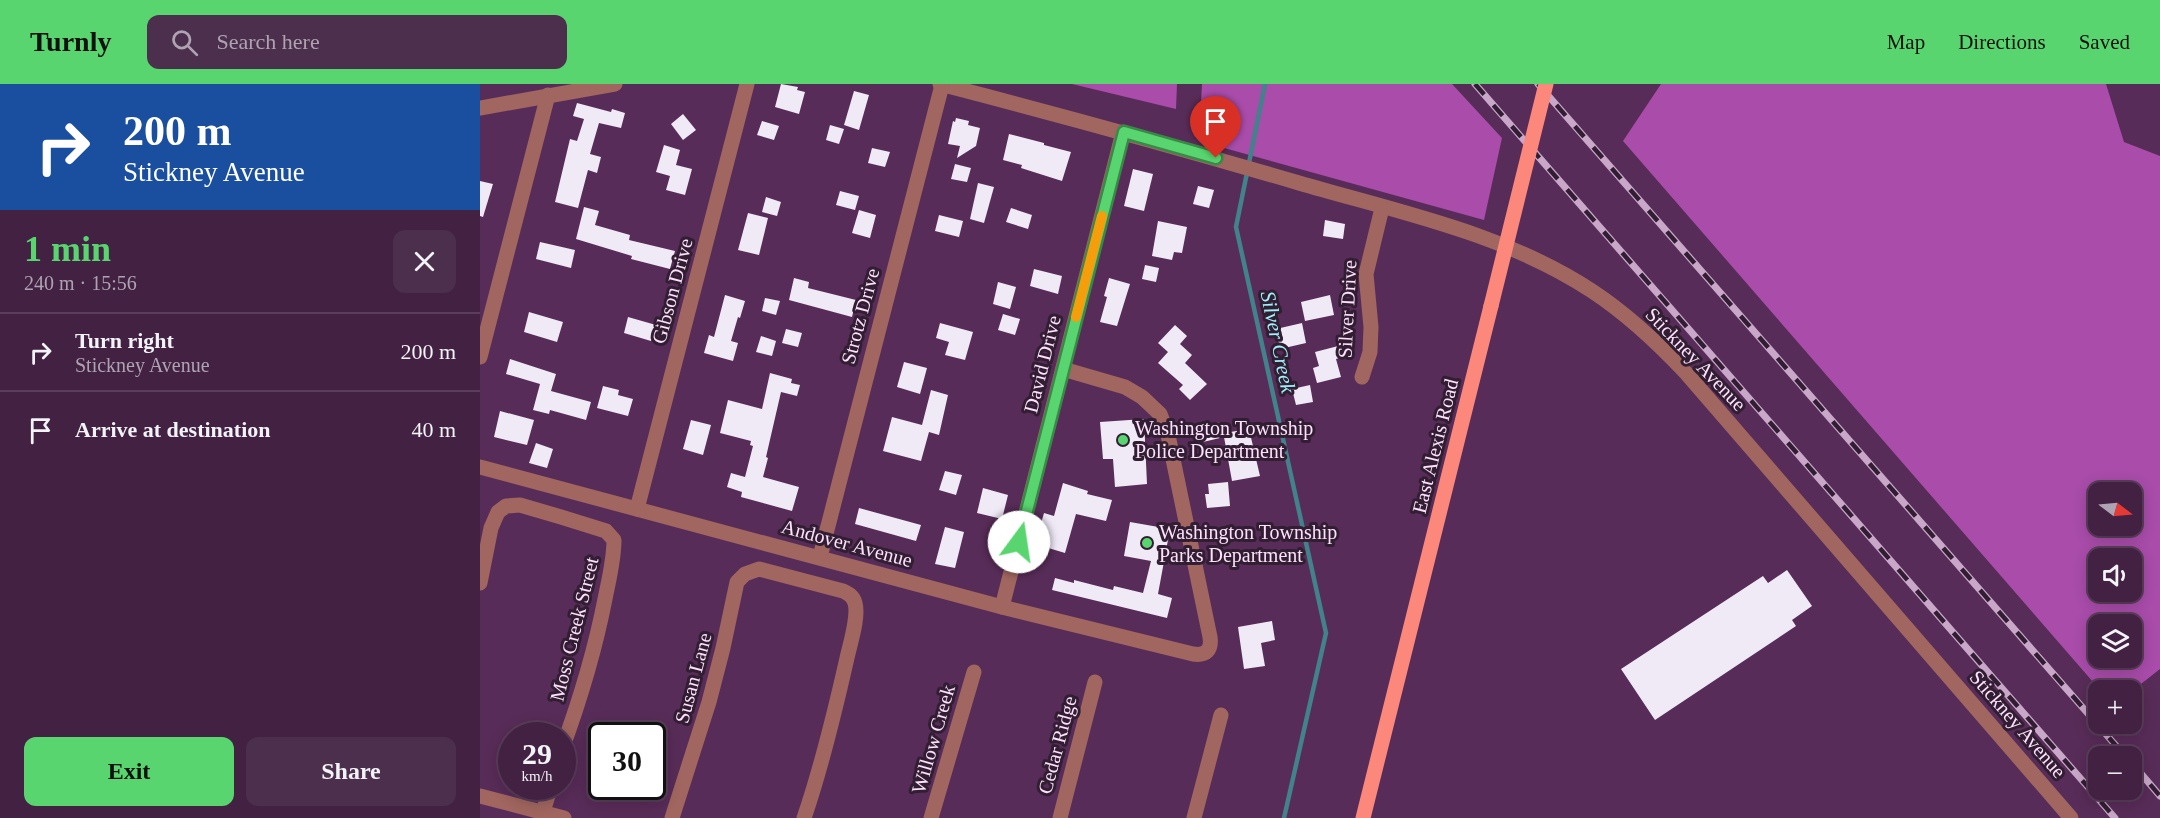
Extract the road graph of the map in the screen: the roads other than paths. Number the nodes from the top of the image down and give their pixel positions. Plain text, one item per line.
1 (615, 84) edge
2 (747, 84) edge
3 (941, 84) edge
4 (1546, 84) edge
5 (548, 95) junction
6 (480, 108) edge
7 (1124, 132) junction
8 (1382, 208) junction
9 (480, 357) edge
10 (1063, 369) junction
11 (1362, 377) dead end
12 (480, 467) edge
13 (637, 509) junction
14 (819, 557) junction
15 (480, 583) edge
16 (1002, 607) junction
17 (974, 672) dead end
18 (1095, 682) dead end
19 (1221, 715) dead end
20 (571, 722) edge
21 (480, 796) edge
22 (547, 800) edge
23 (542, 815) edge
24 (564, 818) edge
25 (672, 818) edge
26 (804, 818) edge
27 (931, 818) edge
28 (1060, 818) edge
29 (1194, 818) edge
30 (1363, 818) edge
31 (2071, 818) edge

1 - 5 street
2 - 13 street, Gibson Drive
3 - 7 street, Stickney Avenue
3 - 14 street, Strotz Drive
4 - 30 main road, East Alexis Road, bridge
5 - 6 street
5 - 9 street
7 - 8 street, Stickney Avenue
7 - 10 street, David Drive
8 - 11 street, Silver Drive
8 - 31 street, Stickney Avenue
10 - 16 street, David Drive
10 - 16 street, Andover Avenue
12 - 13 street, Andover Avenue
13 - 14 street, Andover Avenue
14 - 16 street, Andover Avenue
15 - 20 street, Moss Creek Street
17 - 27 street, Willow Creek
18 - 28 street, Cedar Ridge
19 - 29 street
21 - 23 street
22 - 23 street
23 - 24 street
25 - 26 street, Susan Lane

